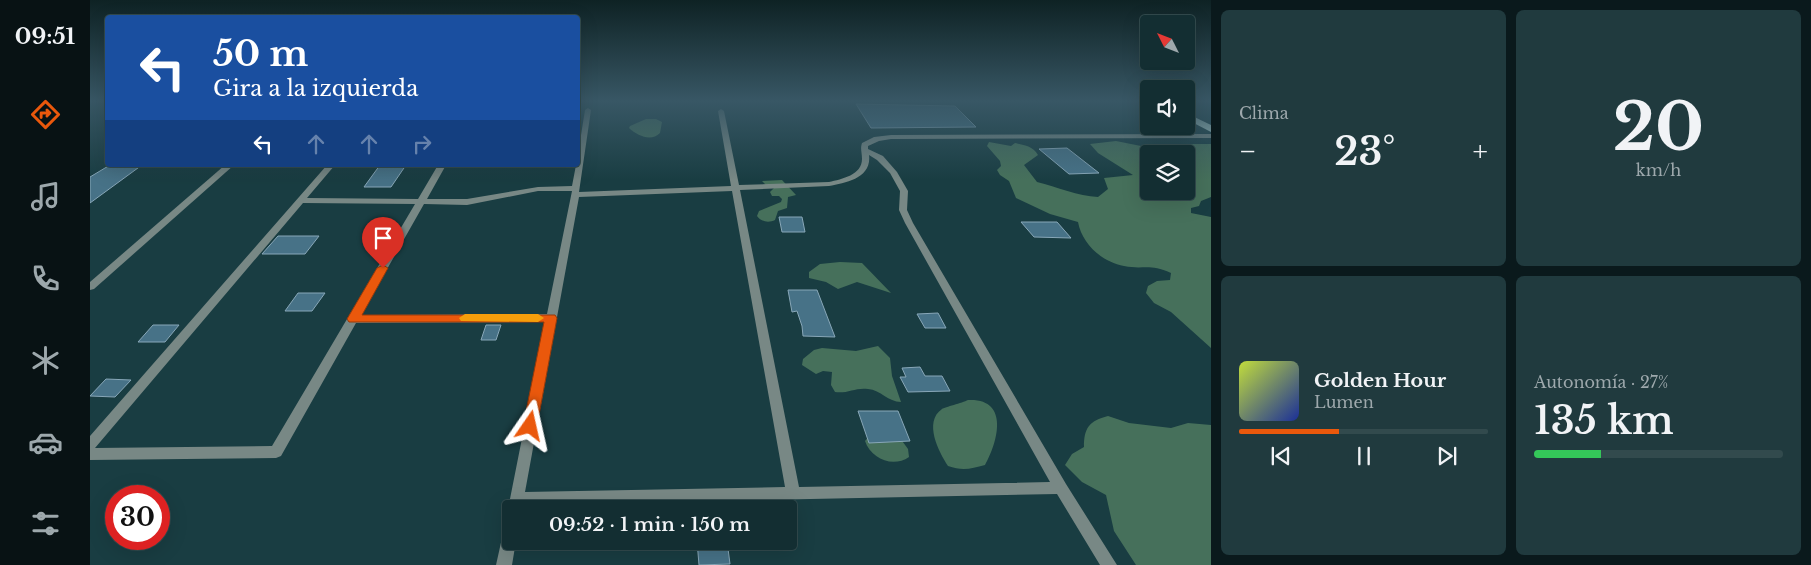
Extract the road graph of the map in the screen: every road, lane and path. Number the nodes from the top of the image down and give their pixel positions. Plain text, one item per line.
1 (724, 127) edge
2 (1211, 136) edge
3 (864, 150) junction
4 (228, 167) edge
5 (329, 167) edge
6 (441, 167) edge
7 (578, 167) edge
8 (736, 187) junction
9 (576, 191) junction
10 (302, 200) junction
11 (422, 201) junction
12 (90, 288) edge
13 (550, 318) junction
14 (354, 319) junction
15 (90, 445) edge
16 (90, 454) edge
17 (1062, 488) junction
18 (793, 493) junction
19 (517, 500) edge
20 (617, 500) edge
21 (507, 550) edge
22 (504, 565) edge
23 (1109, 565) edge

1 - 8 street
2 - 3 street
3 - 8 street
3 - 17 street
4 - 12 street
5 - 10 street
6 - 11 street
7 - 9 street
8 - 9 street
8 - 18 street
9 - 11 street
9 - 13 street
10 - 11 street
10 - 15 street
11 - 14 street
13 - 14 street
13 - 19 street
14 - 16 street
17 - 18 street
17 - 23 street
18 - 20 street
21 - 22 street

